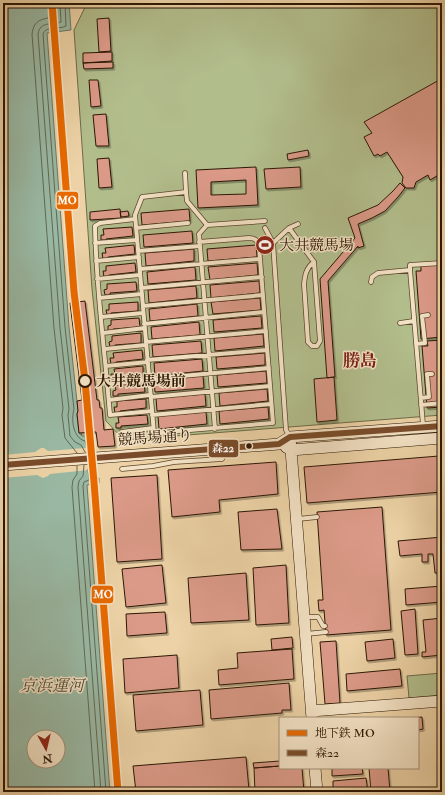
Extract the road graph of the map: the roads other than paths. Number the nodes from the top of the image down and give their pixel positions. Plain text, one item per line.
1 (186, 174) dead end
2 (186, 192) junction
3 (135, 219) junction
4 (265, 221) dead end
5 (188, 223) dead end
6 (298, 224) dead end
7 (207, 225) junction
8 (136, 228) junction
9 (265, 228) dead end
10 (289, 228) junction
11 (137, 240) junction
12 (95, 243) junction
13 (273, 243) junction
14 (199, 244) junction
15 (138, 251) junction
16 (139, 257) junction
17 (260, 259) junction
18 (96, 261) junction
19 (314, 262) junction
20 (442, 263) edge
21 (201, 264) junction
22 (140, 269) junction
23 (410, 270) junction
24 (140, 275) junction
25 (262, 277) junction
26 (97, 279) junction
27 (202, 282) junction
28 (371, 282) dead end
29 (141, 288) junction
30 (142, 294) junction
31 (263, 295) junction
32 (99, 298) junction
33 (204, 300) junction
34 (143, 306) junction
35 (264, 312) junction
36 (143, 313) junction
37 (428, 315) dead end
38 (101, 317) junction
39 (206, 318) junction
40 (414, 322) junction
41 (400, 323) dead end
42 (145, 326) junction
43 (266, 331) junction
44 (103, 333) junction
45 (207, 337) junction
46 (146, 344) junction
47 (416, 344) junction
48 (105, 349) junction
49 (267, 350) junction
50 (208, 355) junction
51 (148, 361) junction
52 (106, 366) junction
53 (269, 368) junction
54 (210, 373) junction
55 (432, 374) dead end
56 (149, 379) junction
57 (108, 384) junction
58 (270, 386) junction
59 (212, 392) junction
60 (151, 396) junction
61 (421, 398) junction
62 (109, 400) junction
63 (442, 403) edge
64 (271, 404) junction
65 (421, 405) junction
66 (213, 410) junction
67 (152, 413) junction
68 (442, 426) edge
69 (153, 428) junction
70 (423, 428) junction
71 (215, 429) junction
72 (122, 432) dead end
73 (290, 438) junction
74 (442, 438) edge
75 (279, 444) junction
76 (229, 448) junction
77 (291, 450) junction
78 (3, 465) edge
79 (122, 469) dead end
80 (317, 518) dead end
81 (296, 519) junction
82 (304, 617) junction
83 (325, 626) dead end
84 (326, 632) dead end
85 (305, 634) junction
86 (442, 702) edge
87 (312, 714) edge
88 (316, 769) edge
89 (317, 792) edge

1 - 2 lane
2 - 3 lane
2 - 7 lane
3 - 8 lane
3 - 12 lane
4 - 7 lane
5 - 8 lane
6 - 10 lane
7 - 14 lane
8 - 11 lane
9 - 13 lane
10 - 13 lane
10 - 19 lane
11 - 12 lane
11 - 15 lane
12 - 18 lane
13 - 73 lane
14 - 15 lane
14 - 17 lane
14 - 21 lane
15 - 16 lane
16 - 18 lane
16 - 22 lane
17 - 21 lane
17 - 25 lane
18 - 26 lane
19 - 19 lane
20 - 23 lane
21 - 22 lane
21 - 27 lane
22 - 24 lane
23 - 28 lane
23 - 40 lane
24 - 26 lane
24 - 29 lane
25 - 27 lane
25 - 31 lane
26 - 32 lane
27 - 29 lane
27 - 33 lane
29 - 30 lane
30 - 32 lane
30 - 34 lane
31 - 33 lane
31 - 35 lane
32 - 38 lane
33 - 34 lane
33 - 39 lane
34 - 36 lane
35 - 39 lane
35 - 43 lane
36 - 38 lane
36 - 42 lane
37 - 47 lane
38 - 44 lane
39 - 42 lane
39 - 45 lane
40 - 41 lane
40 - 47 lane
42 - 44 lane
42 - 46 lane
43 - 45 lane
43 - 49 lane
44 - 48 lane
45 - 46 lane
45 - 50 lane
46 - 48 lane
46 - 51 lane
47 - 61 lane
48 - 52 lane
49 - 50 lane
49 - 53 lane
50 - 51 lane
50 - 54 lane
51 - 52 lane
51 - 56 lane
52 - 57 lane
53 - 54 lane
53 - 58 lane
54 - 56 lane
54 - 59 lane
55 - 61 lane
56 - 57 lane
56 - 60 lane
57 - 62 lane
58 - 59 lane
58 - 64 lane
59 - 60 lane
59 - 66 lane
60 - 62 lane
60 - 67 lane
61 - 65 lane
62 - 67 lane
63 - 65 lane
64 - 66 lane
64 - 71 lane
65 - 70 lane
66 - 67 lane
66 - 71 lane
67 - 69 lane
68 - 70 street, 競馬場通り
69 - 71 lane
69 - 72 lane
70 - 73 street, 競馬場通り
73 - 75 street, 競馬場通り
73 - 77 street
74 - 77 street
75 - 76 street, 競馬場通り
75 - 77 street
76 - 78 street, 競馬場通り
76 - 79 lane
77 - 81 street
80 - 81 lane
81 - 82 street
82 - 83 lane
82 - 85 street
84 - 85 lane
85 - 87 street
86 - 87 street
88 - 89 street

